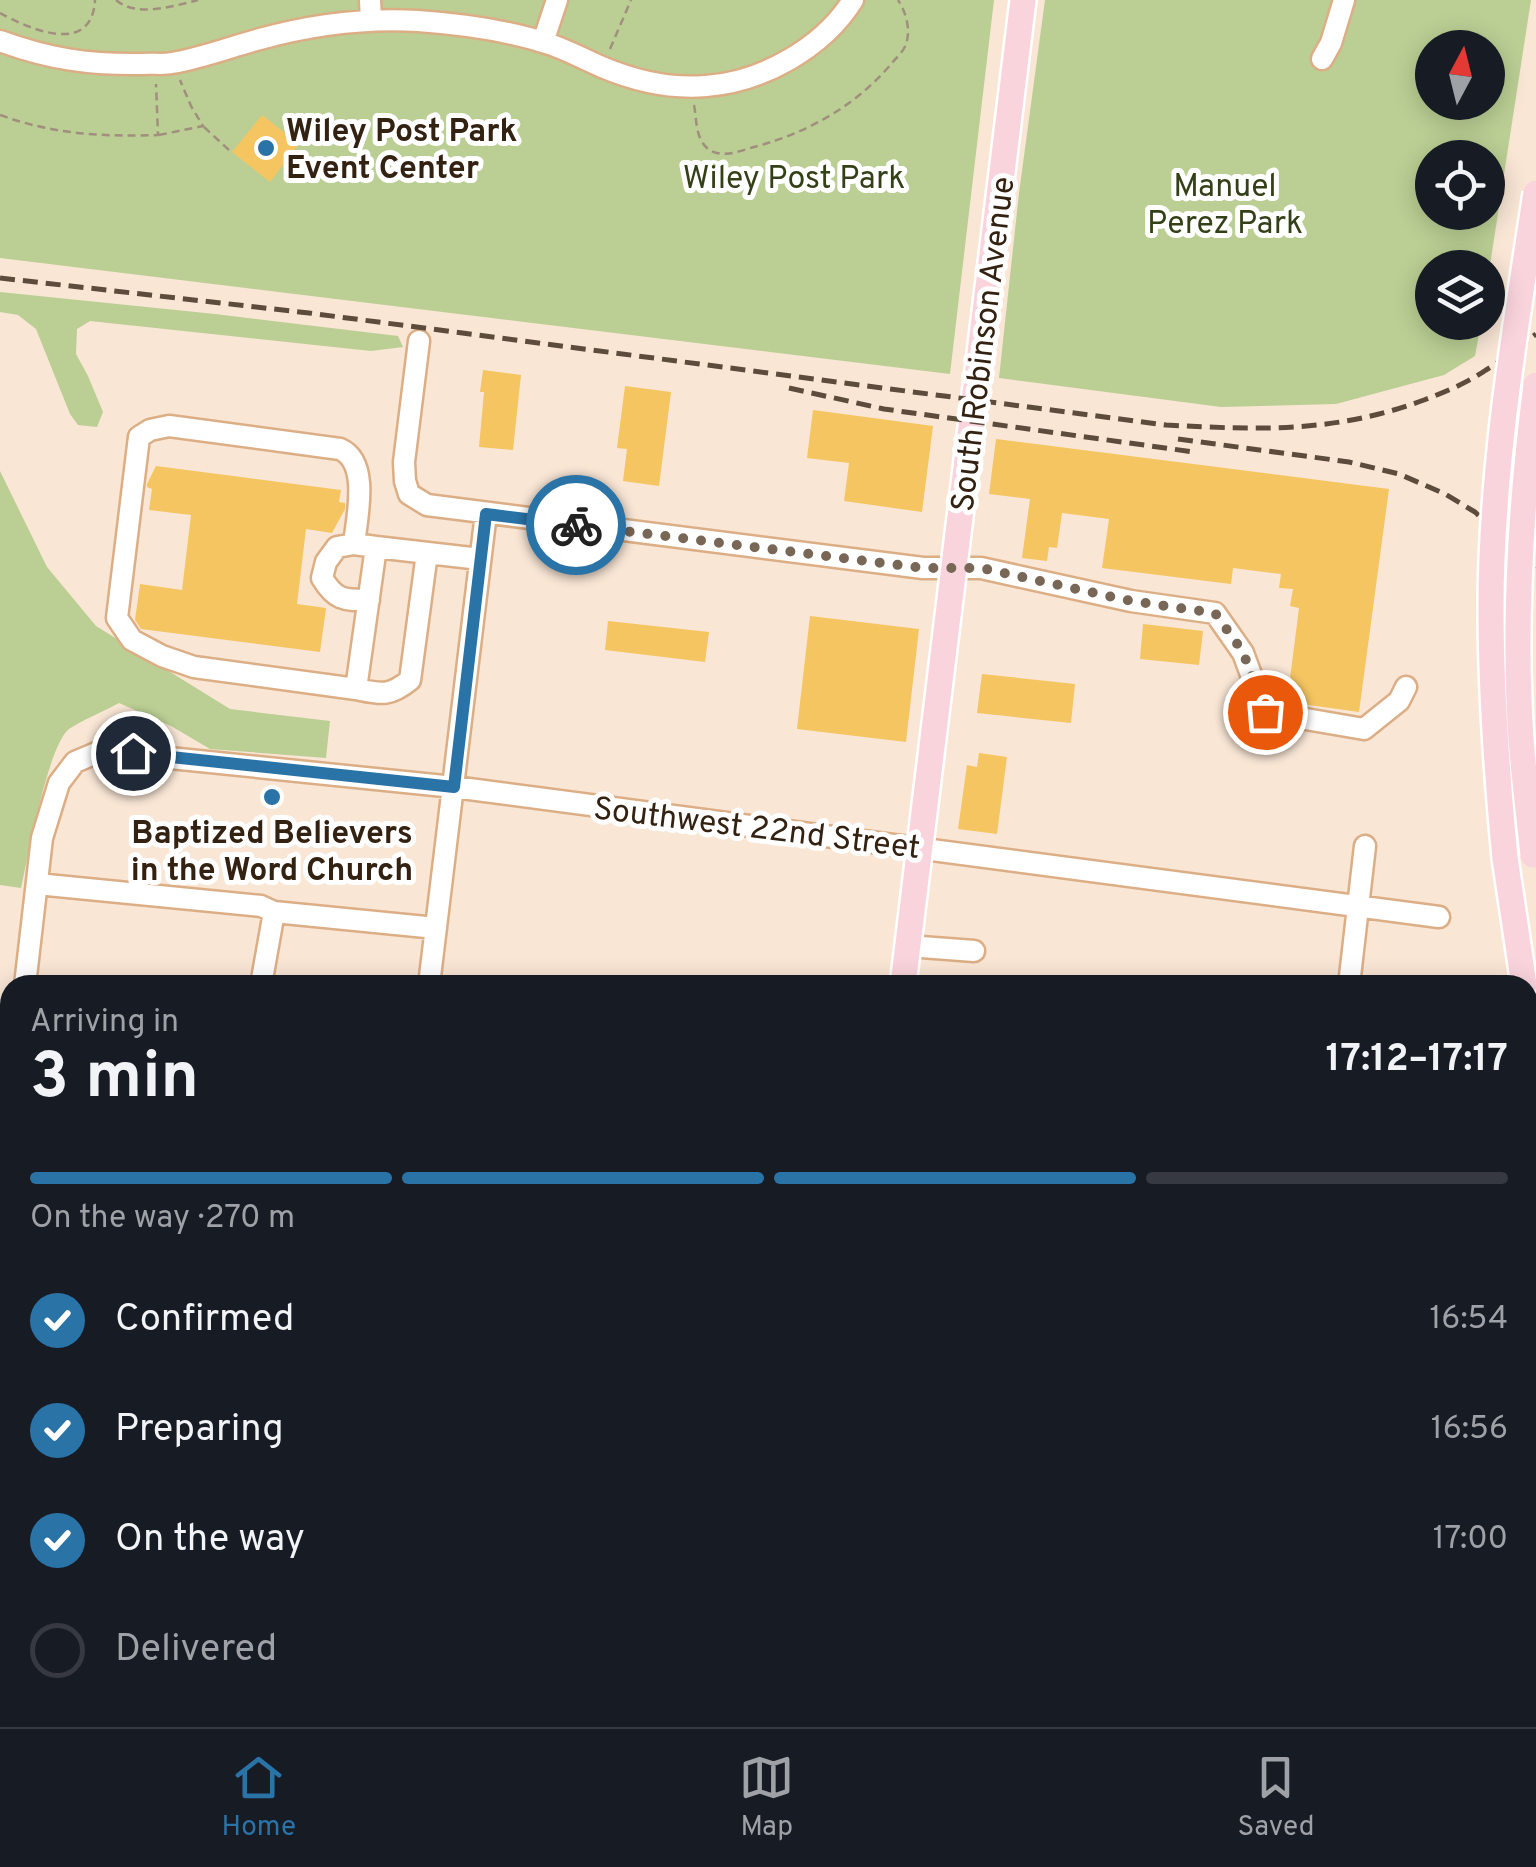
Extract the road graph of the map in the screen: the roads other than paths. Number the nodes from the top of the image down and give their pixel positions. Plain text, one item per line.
1 (557, 0) edge
2 (853, 0) edge
3 (1023, 0) edge
4 (1344, 0) edge
5 (371, 10) edge
6 (0, 40) edge
7 (543, 42) junction
8 (1322, 60) dead end
9 (1536, 193) edge
10 (419, 341) dead end
11 (1536, 385) edge
12 (486, 514) junction
13 (365, 545) junction
14 (427, 553) junction
15 (480, 559) junction
16 (954, 568) junction
17 (369, 600) junction
18 (1406, 688) dead end
19 (356, 689) junction
20 (454, 787) junction
21 (1365, 846) dead end
22 (920, 848) junction
23 (1535, 865) edge
24 (36, 884) junction
25 (1360, 904) junction
26 (274, 912) junction
27 (1439, 916) dead end
28 (436, 928) junction
29 (908, 946) junction
30 (974, 952) dead end
31 (26, 975) edge
32 (263, 975) edge
33 (431, 975) edge
34 (904, 975) edge
35 (1351, 975) edge
36 (1523, 975) edge

1 - 7 street
2 - 7 street
3 - 16 main road, South Robinson Avenue
4 - 8 street
5 - 6 street
5 - 7 street
9 - 36 main road, bridge
10 - 12 street
11 - 23 main road, bridge
12 - 15 street
12 - 16 street
13 - 14 street
13 - 17 street
13 - 17 street
13 - 19 street
14 - 15 street
14 - 19 street
15 - 20 street
16 - 18 street
16 - 22 main road, South Robinson Avenue
17 - 19 street
20 - 22 street, Southwest 22nd Street
20 - 24 street, Southwest 22nd Street
20 - 28 street
21 - 25 street
22 - 25 street, Southwest 22nd Street
22 - 29 main road, South Robinson Avenue
24 - 26 street
24 - 31 street
25 - 27 street, Southwest 22nd Street
25 - 35 street
26 - 28 street
26 - 32 street
28 - 33 street
29 - 30 street
29 - 34 main road, South Robinson Avenue

